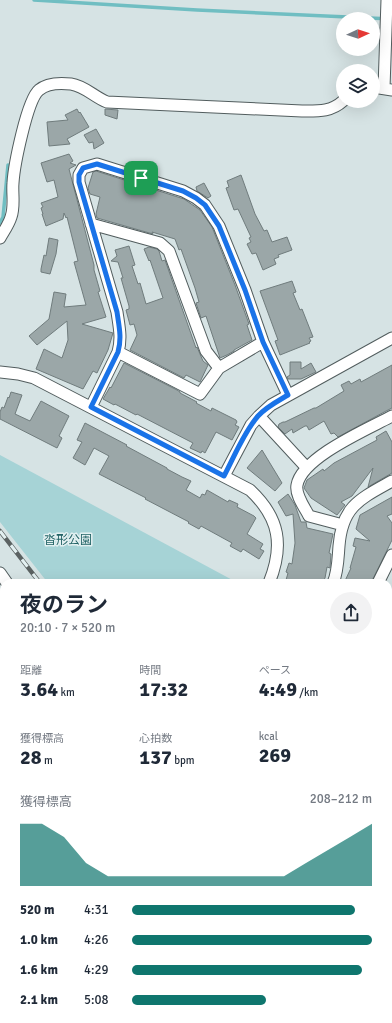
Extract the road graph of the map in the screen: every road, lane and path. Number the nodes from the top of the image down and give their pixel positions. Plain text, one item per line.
1 (387, 0) edge
2 (383, 88) edge
3 (336, 107) edge
4 (91, 224) junction
5 (0, 238) edge
6 (392, 338) edge
7 (263, 342) junction
8 (118, 352) junction
9 (219, 368) junction
10 (0, 372) edge
11 (288, 395) junction
12 (91, 407) junction
13 (259, 416) junction
14 (392, 416) edge
15 (306, 467) junction
16 (224, 476) junction
17 (392, 481) edge
18 (343, 525) junction
19 (392, 555) edge
20 (270, 579) edge
21 (334, 579) edge
22 (380, 579) edge

1 - 2 street
3 - 5 street
4 - 7 street
4 - 8 street
4 - 9 street
6 - 11 street
7 - 9 street
7 - 11 street
8 - 9 street
8 - 12 street
10 - 12 street
11 - 13 street
12 - 16 street
13 - 15 street
13 - 16 street
14 - 15 street
15 - 18 street
16 - 20 street
17 - 18 street
18 - 21 street
19 - 22 street

